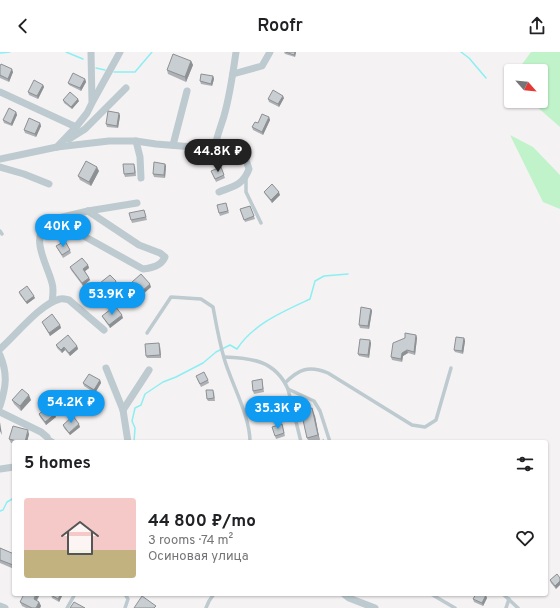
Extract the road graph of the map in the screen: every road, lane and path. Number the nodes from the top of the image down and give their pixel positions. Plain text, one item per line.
1 (91, 52) edge
2 (120, 52) edge
3 (236, 52) edge
4 (270, 52) edge
5 (233, 74) junction
6 (126, 88) dead end
7 (186, 91) dead end
8 (0, 92) edge
9 (92, 103) junction
10 (76, 127) junction
11 (136, 141) junction
12 (173, 145) junction
13 (57, 146) junction
14 (218, 149) junction
15 (0, 159) edge
16 (0, 167) edge
17 (247, 176) junction
18 (141, 178) dead end
19 (49, 184) dead end
20 (219, 192) dead end
21 (137, 203) dead end
22 (88, 211) junction
23 (58, 218) junction
24 (261, 223) dead end
25 (52, 302) junction
26 (104, 330) dead end
27 (147, 333) dead end
28 (0, 349) edge
29 (0, 355) edge
30 (223, 355) junction
31 (106, 368) dead end
32 (451, 368) dead end
33 (149, 370) dead end
34 (286, 383) junction
35 (288, 389) junction
36 (0, 406) edge
37 (124, 410) junction
38 (0, 412) edge
39 (48, 437) joint
40 (52, 440) edge
41 (128, 440) edge
42 (250, 440) edge
43 (301, 440) edge
44 (329, 440) edge
45 (12, 467) edge
46 (0, 469) edge
47 (74, 596) edge
48 (126, 596) edge
49 (213, 596) edge
50 (346, 596) edge
51 (434, 596) edge
52 (505, 596) edge
53 (509, 599) junction
54 (0, 606) edge
55 (5, 608) edge
56 (67, 608) edge
57 (125, 608) edge
58 (206, 608) edge
59 (375, 608) edge
60 (455, 608) edge
61 (506, 608) edge
62 (518, 608) edge

1 - 9 street
2 - 9 street
3 - 5 street
4 - 5 street
5 - 14 street
6 - 13 street
7 - 12 street
8 - 10 street
9 - 10 street
10 - 13 street
11 - 12 street
11 - 13 street
11 - 18 street
12 - 14 street
13 - 15 street
14 - 17 street
16 - 19 street
17 - 20 street
17 - 24 lane
21 - 22 street
22 - 23 street
22 - 23 street
23 - 25 street
25 - 26 street
25 - 28 street
27 - 30 lane
29 - 36 street
30 - 34 lane
30 - 42 lane
31 - 37 street
32 - 34 lane
33 - 37 street
34 - 35 lane
35 - 43 lane
35 - 44 lane
37 - 41 street
38 - 39 street
39 - 40 lane
45 - 46 street
47 - 56 lane
48 - 57 lane
49 - 58 lane
50 - 59 street
51 - 60 lane
52 - 53 lane
53 - 61 lane
53 - 62 lane
54 - 55 street

